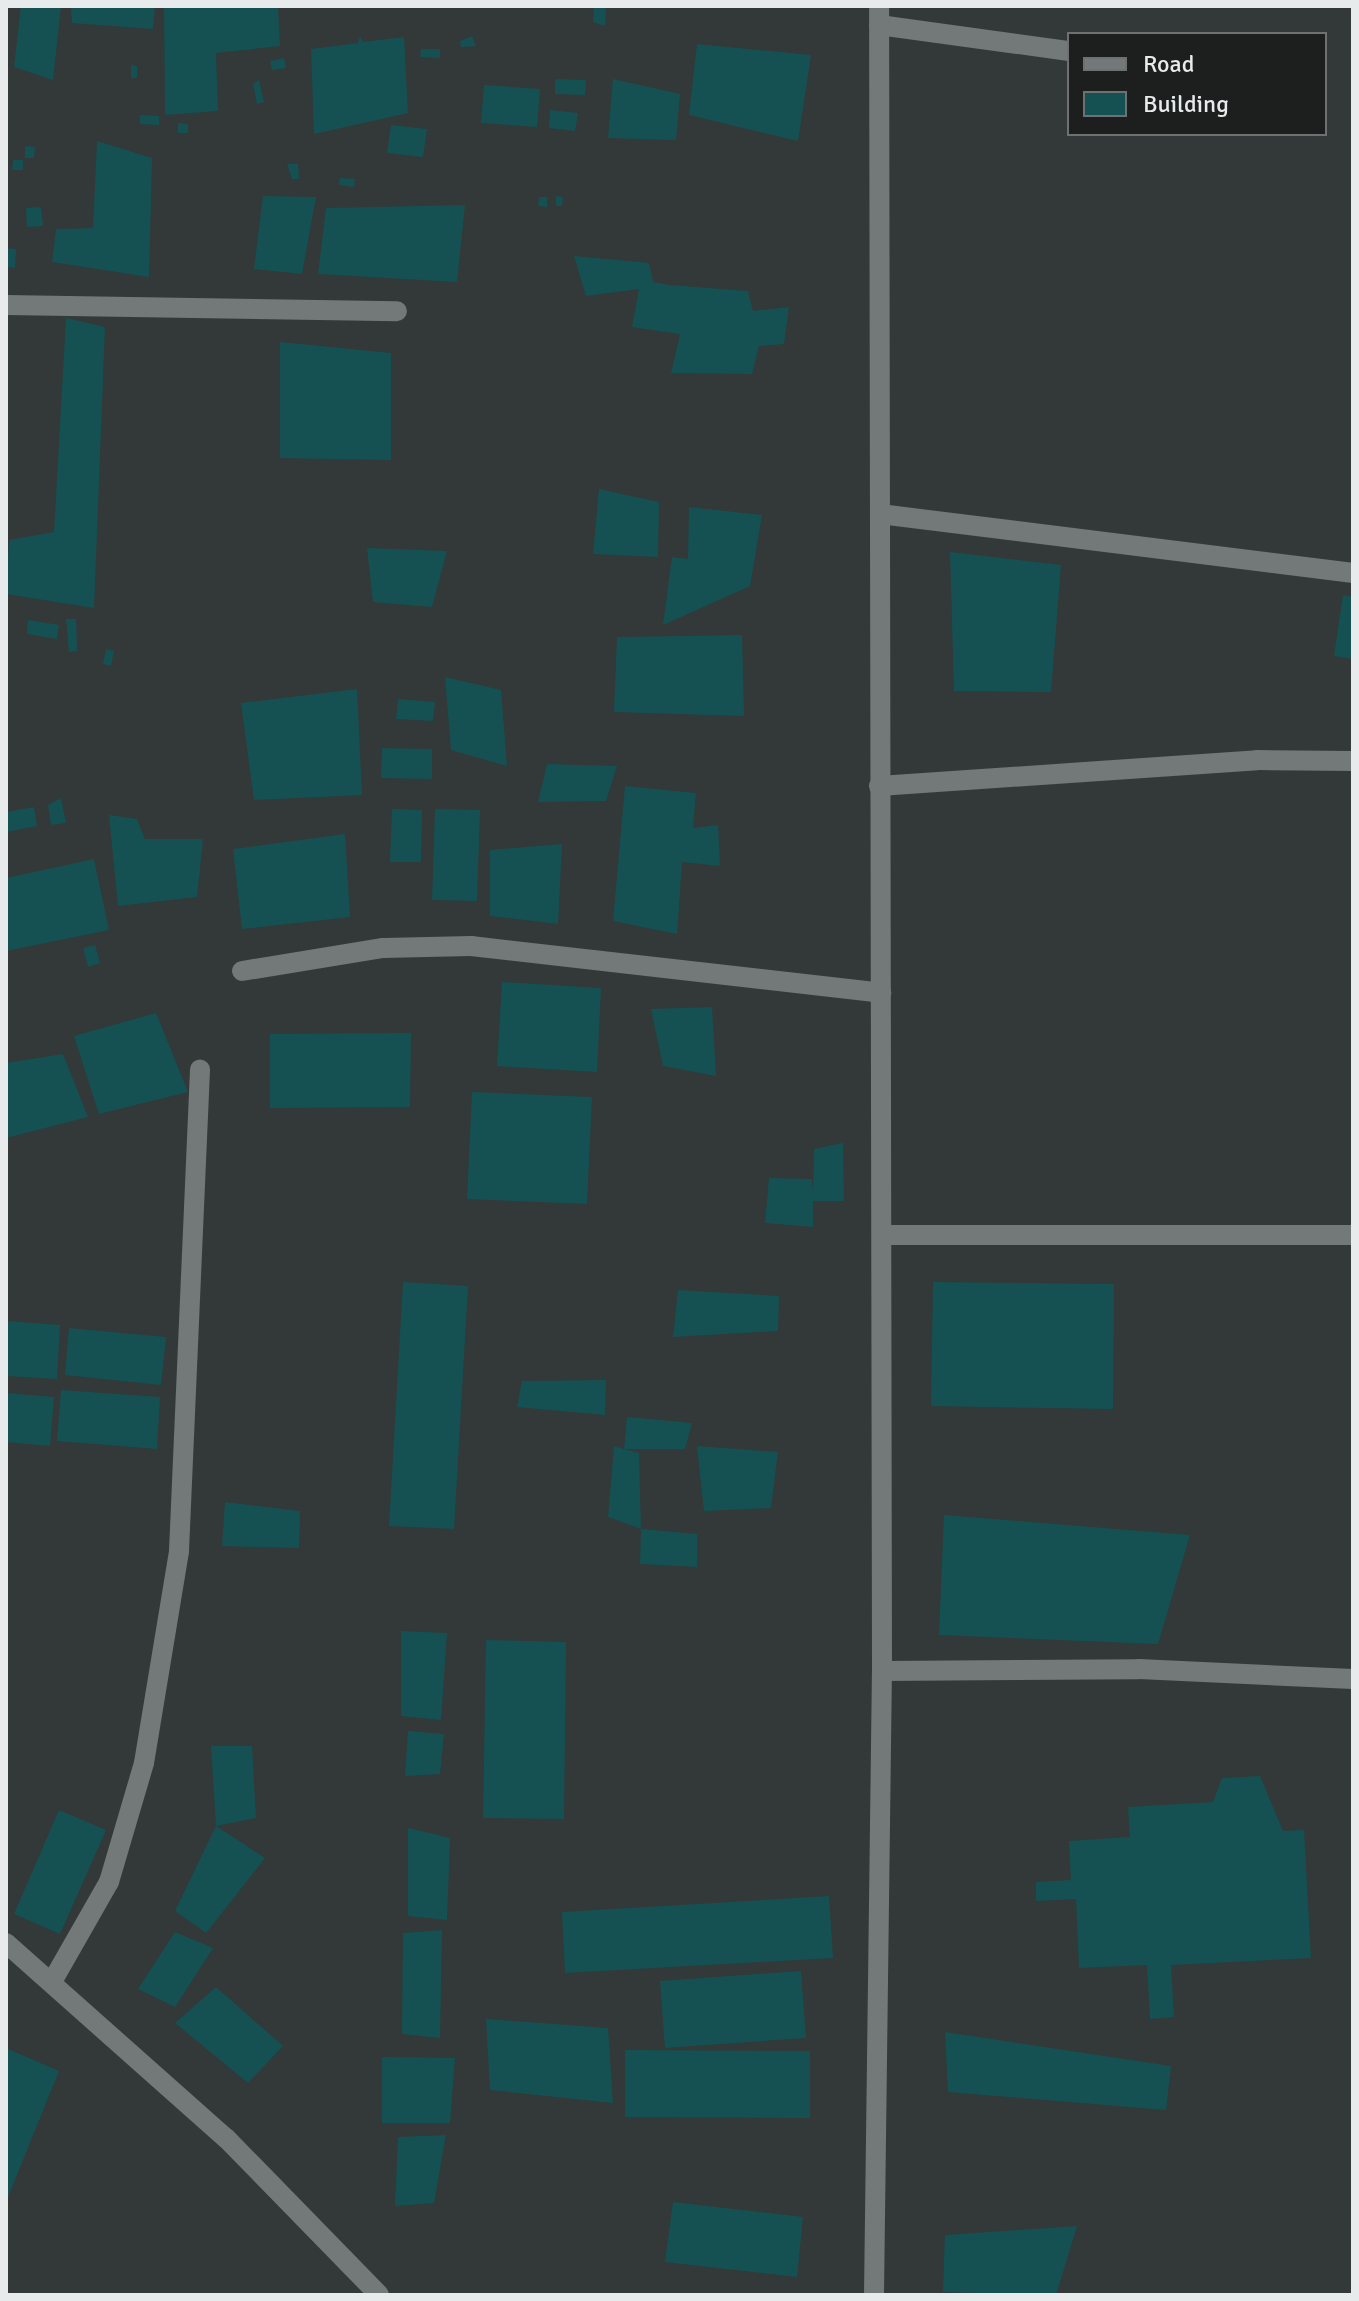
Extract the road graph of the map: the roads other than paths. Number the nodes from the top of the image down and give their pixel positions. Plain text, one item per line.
1 (879, 16) edge
2 (1067, 51) edge
3 (6, 305) edge
4 (397, 311) dead end
5 (880, 514) junction
6 (1353, 573) edge
7 (1353, 761) edge
8 (879, 786) junction
9 (242, 971) dead end
10 (881, 993) junction
11 (200, 1069) dead end
12 (882, 1235) junction
13 (1353, 1235) edge
14 (882, 1671) junction
15 (1353, 1679) edge
16 (6, 1943) edge
17 (53, 1980) junction
18 (379, 2295) edge
19 (874, 2295) edge

1 - 2 street
1 - 5 street
3 - 4 street
5 - 6 street
5 - 8 street
7 - 8 street
8 - 10 street
9 - 10 street
10 - 12 street
11 - 17 street
12 - 13 street
12 - 14 street
14 - 15 street
14 - 19 street
16 - 17 street
17 - 18 street

